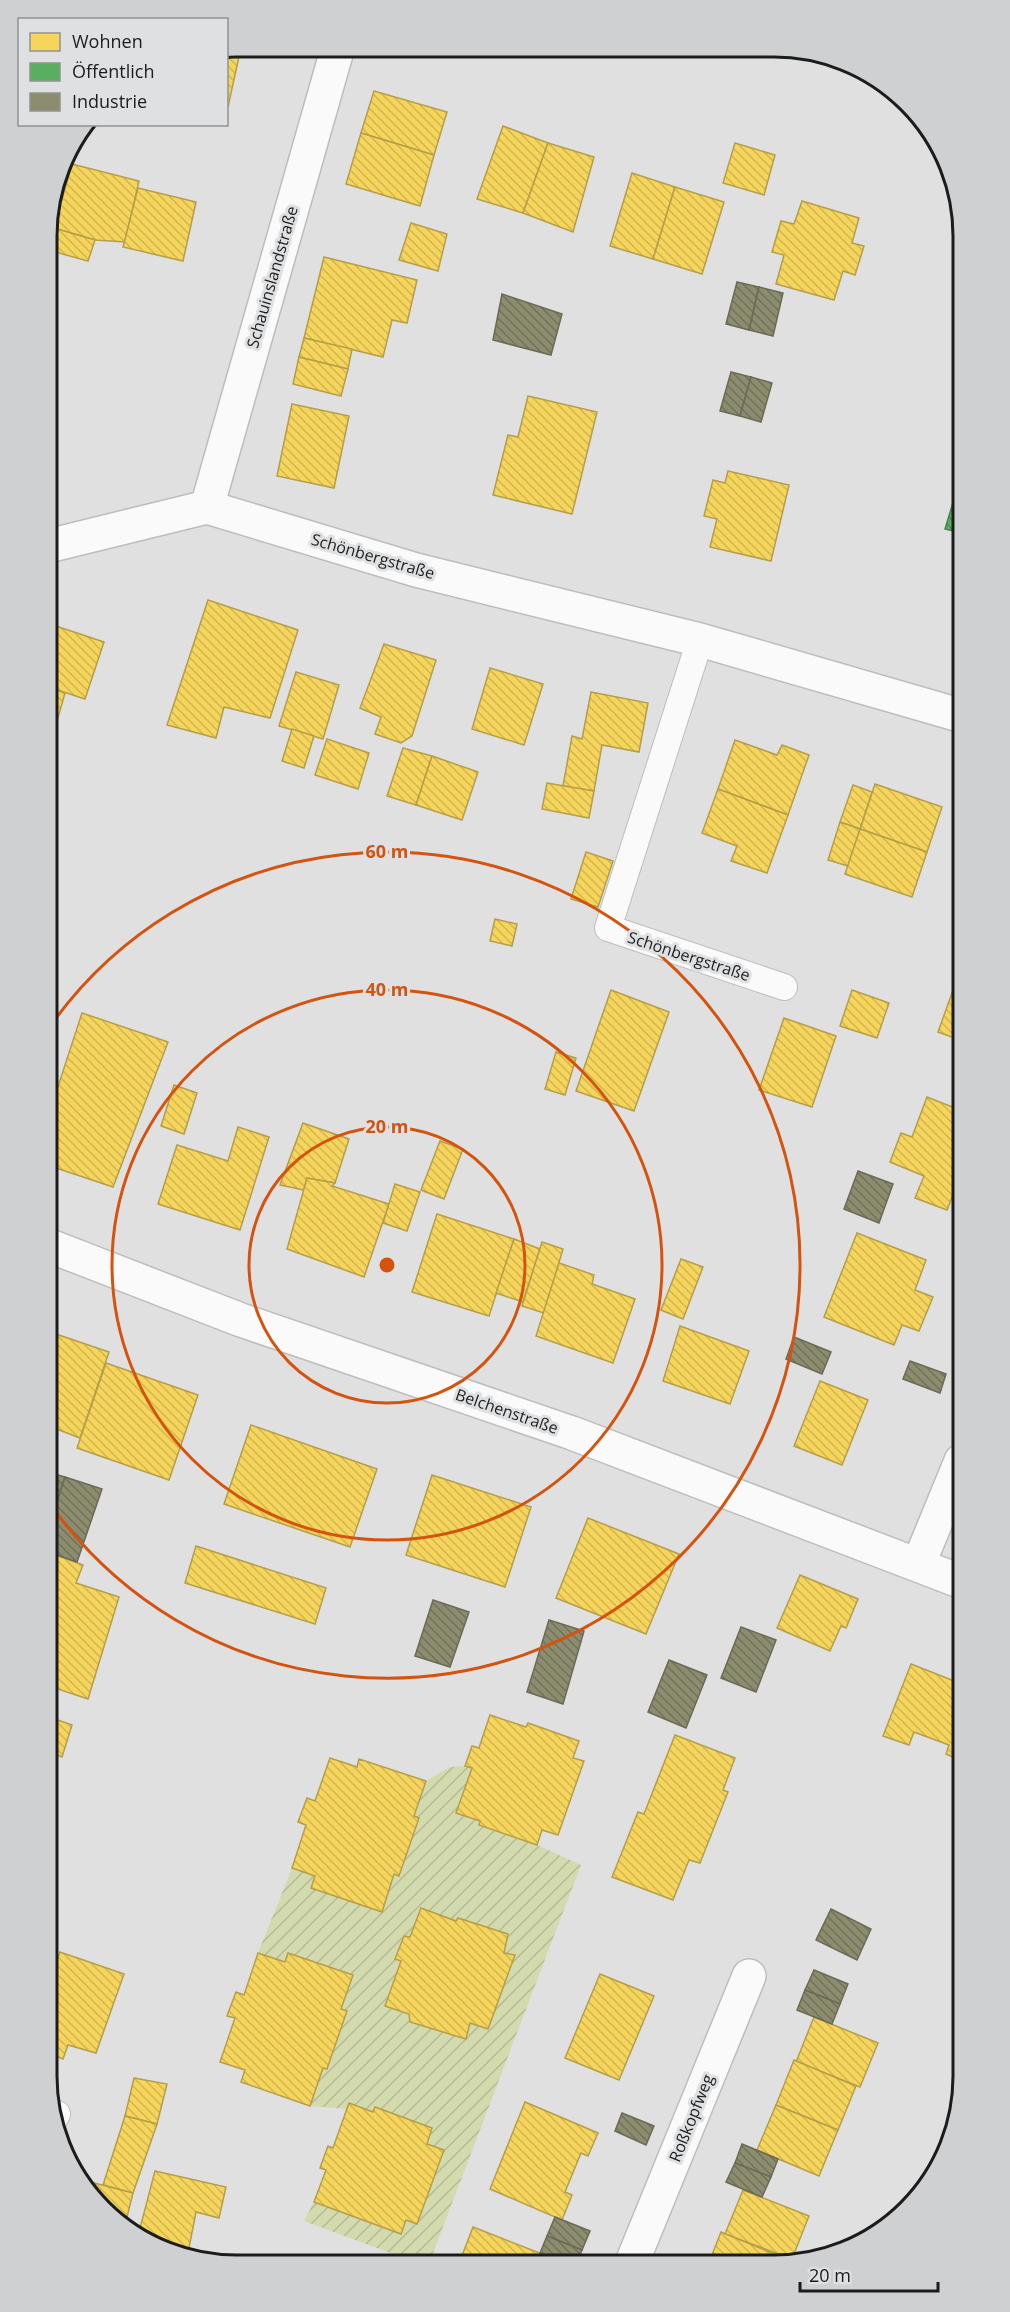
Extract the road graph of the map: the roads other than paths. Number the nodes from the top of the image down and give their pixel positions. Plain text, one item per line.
1 (335, 57) edge
2 (207, 507) junction
3 (57, 544) edge
4 (700, 640) junction
5 (953, 713) edge
6 (784, 987) dead end
7 (57, 1249) edge
8 (953, 1480) edge
9 (919, 1563) junction
10 (953, 1578) edge
11 (749, 1976) dead end
12 (635, 2255) edge

1 - 2 street, Schauinslandstraße
2 - 3 street
2 - 4 street, Schönbergstraße
4 - 5 street, Schönbergstraße
4 - 6 lane, Schönbergstraße
7 - 9 street, Belchenstraße
8 - 9 street
9 - 10 street, Belchenstraße
11 - 12 street, Roßkopfweg

